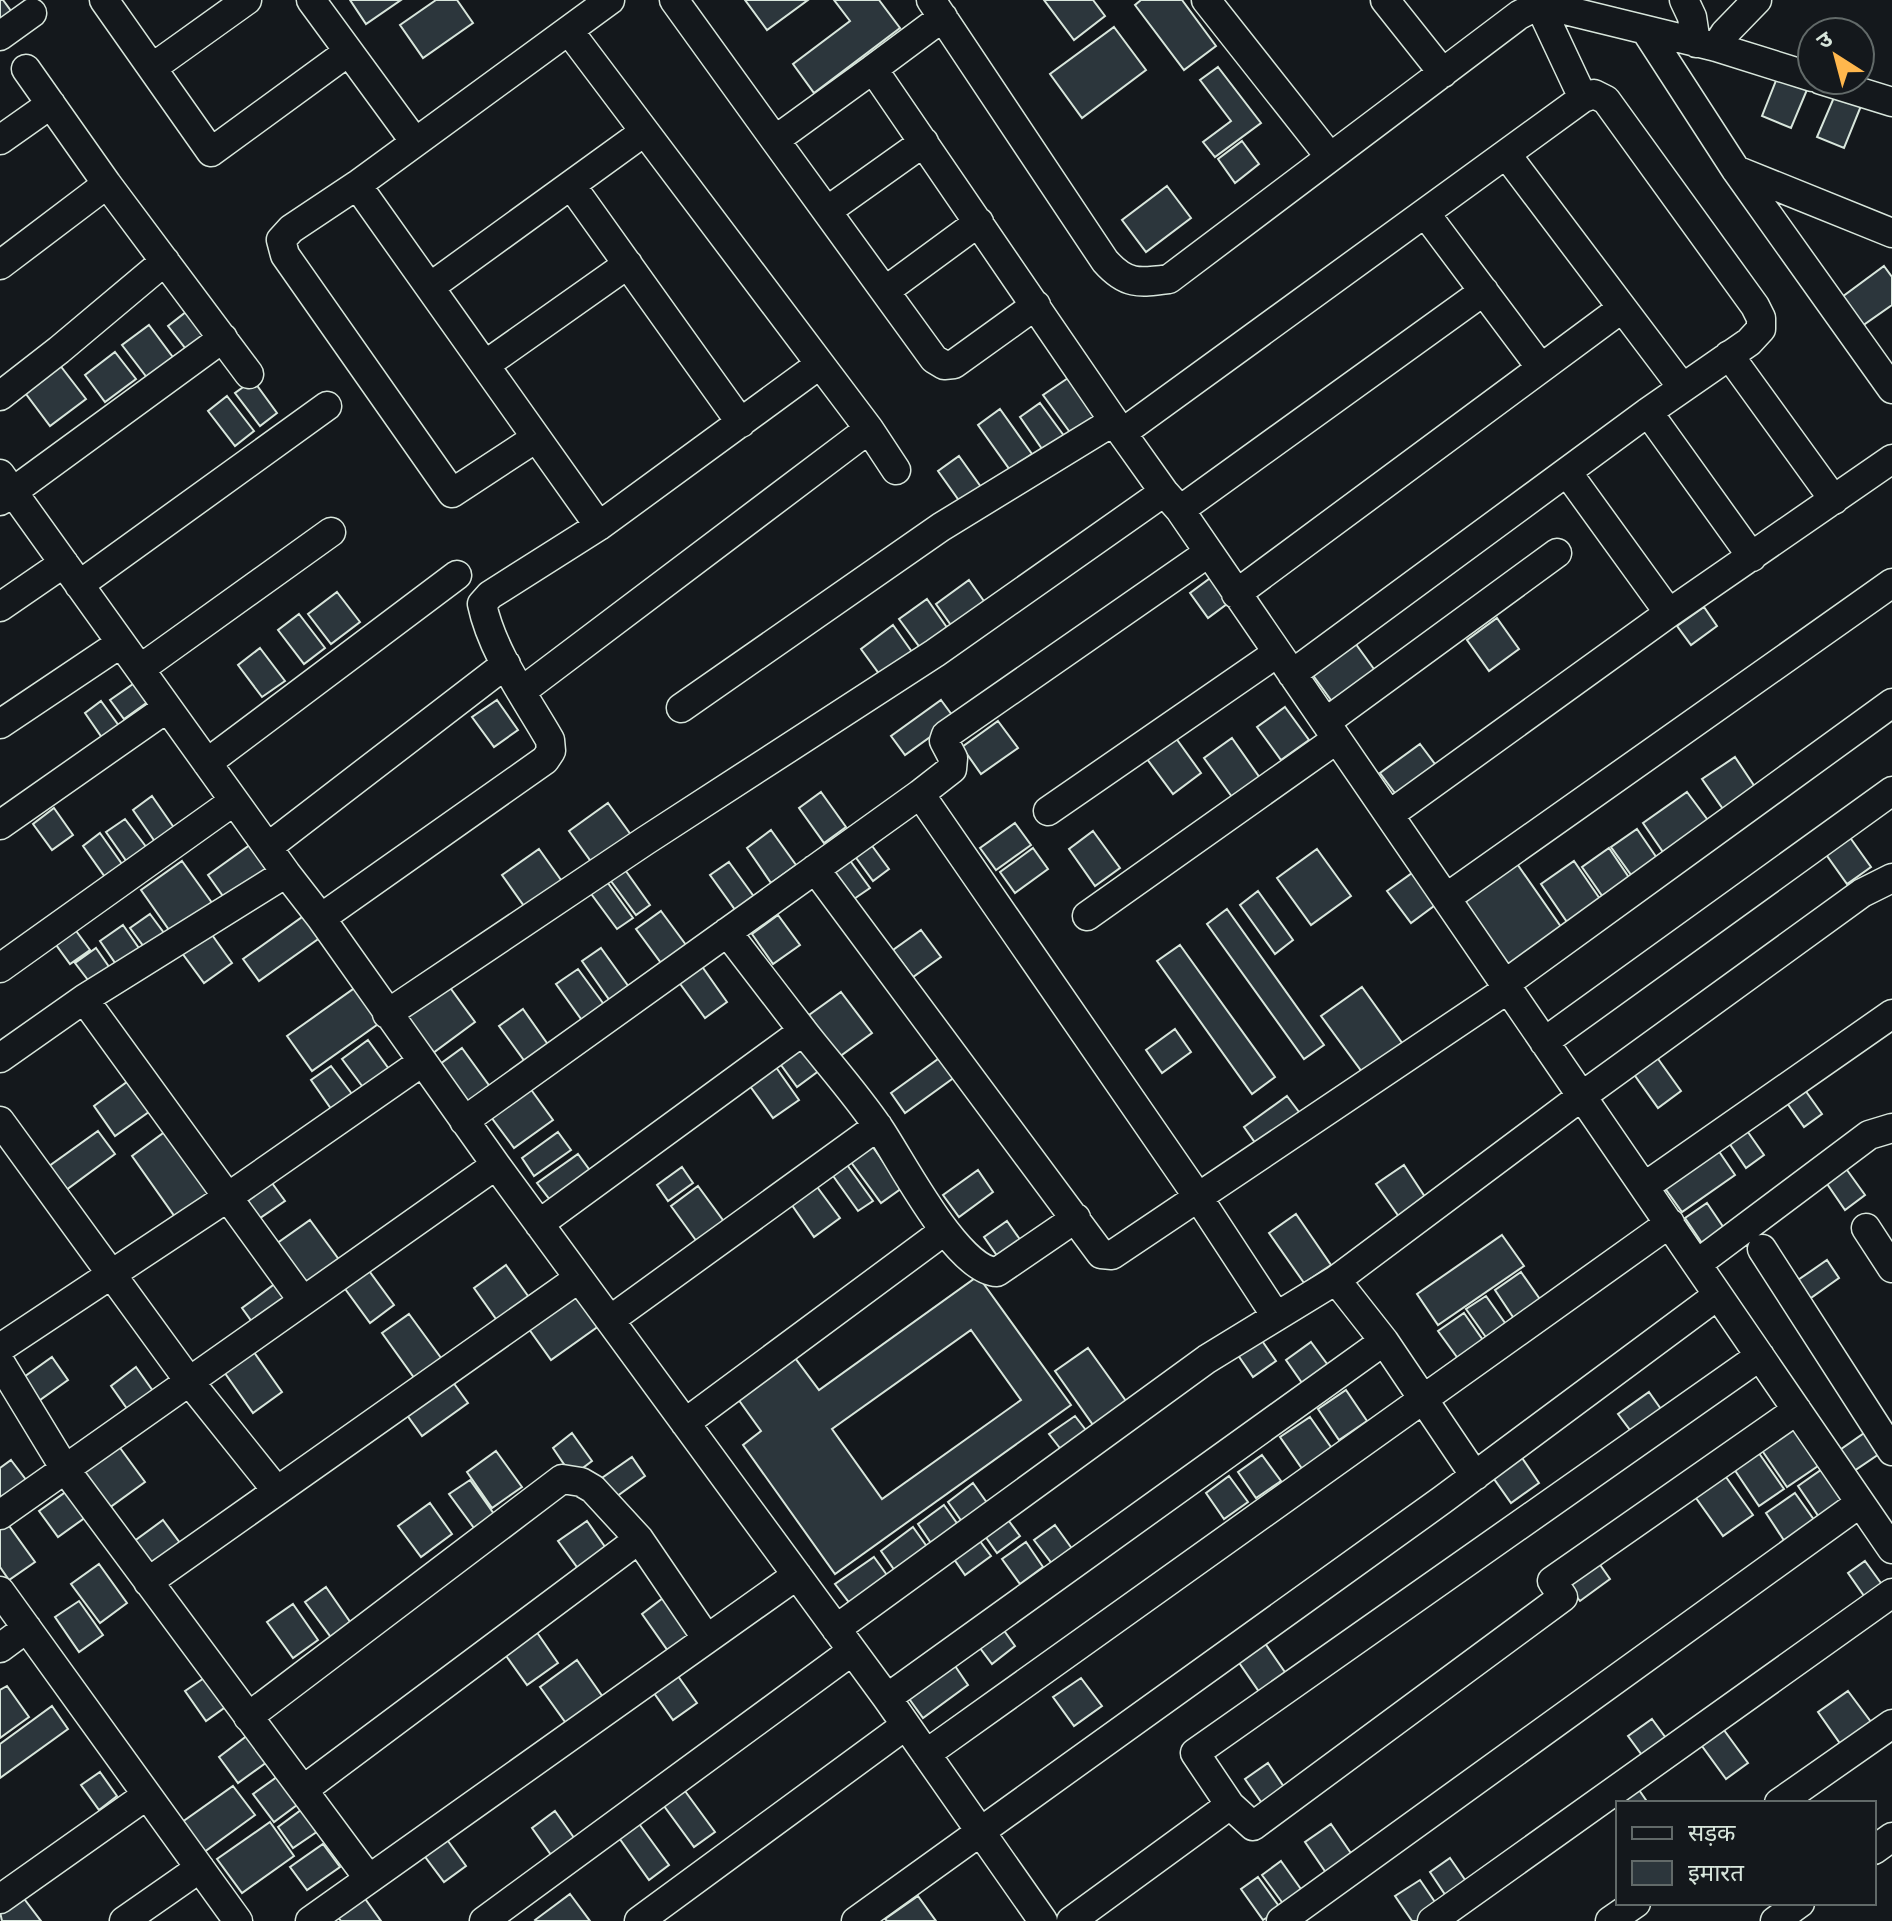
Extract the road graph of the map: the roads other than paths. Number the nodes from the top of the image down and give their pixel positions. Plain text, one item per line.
1 (104, 0) edge
2 (247, 0) edge
3 (311, 0) edge
4 (610, 0) edge
5 (674, 0) edge
6 (1206, 0) edge
7 (1385, 0) edge
8 (1684, 0) edge
9 (1757, 0) edge
10 (1538, 2) edge
11 (937, 8) edge
12 (32, 13) dead end
13 (569, 31) junction
14 (1646, 31) junction
15 (0, 36) edge
16 (1706, 45) junction
17 (348, 52) junction
18 (152, 68) junction
19 (26, 69) dead end
20 (873, 69) junction
21 (1796, 72) edge
22 (1443, 73) junction
23 (1873, 96) edge
24 (1583, 98) junction
25 (1892, 102) edge
26 (51, 104) junction
27 (644, 132) junction
28 (0, 140) edge
29 (775, 140) junction
30 (415, 142) junction
31 (924, 142) junction
32 (1506, 154) junction
33 (1330, 157) junction
34 (1736, 170) junction
35 (107, 184) junction
36 (357, 185) junction
37 (571, 185) junction
38 (827, 211) junction
39 (1425, 213) junction
40 (979, 222) junction
41 (1892, 233) edge
42 (165, 261) junction
43 (628, 264) junction
44 (0, 265) edge
45 (430, 287) junction
46 (885, 291) junction
47 (1484, 291) junction
48 (1036, 305) junction
49 (1621, 309) junction
50 (223, 338) junction
51 (1729, 355) junction
52 (485, 365) junction
53 (819, 365) junction
54 (1541, 368) junction
55 (249, 374) dead end
56 (1682, 387) junction
57 (1892, 389) edge
58 (0, 396) edge
59 (327, 406) dead end
60 (1648, 412) junction
61 (741, 423) junction
62 (1118, 427) junction
63 (869, 429) junction
64 (536, 438) junction
65 (1892, 459) edge
66 (896, 470) dead end
67 (1567, 472) junction
68 (4, 489) edge
69 (1834, 500) junction
70 (1172, 501) junction
71 (599, 526) junction
72 (331, 532) dead end
73 (1208, 553) junction
74 (1557, 553) dead end
75 (1752, 557) junction
76 (72, 574) junction
77 (457, 575) dead end
78 (1892, 583) edge
79 (1236, 594) junction
80 (0, 607) edge
81 (1669, 613) junction
82 (121, 643) junction
83 (1284, 663) junction
84 (506, 664) junction
85 (140, 669) junction
86 (522, 691) junction
87 (1892, 703) edge
88 (167, 708) junction
89 (681, 708) dead end
90 (0, 724) edge
91 (1331, 730) junction
92 (207, 763) junction
93 (1892, 791) edge
94 (920, 794) junction
95 (234, 801) junction
96 (1048, 811) dead end
97 (1389, 815) junction
98 (0, 825) edge
99 (268, 847) junction
100 (815, 869) junction
101 (286, 873) junction
102 (1892, 878) edge
103 (1446, 898) junction
104 (1087, 916) dead end
105 (321, 918) junction
106 (727, 932) junction
107 (0, 968) edge
108 (1506, 987) junction
109 (84, 999) junction
110 (387, 1014) junction
111 (1892, 1014) edge
112 (803, 1031) junction
113 (1544, 1042) junction
114 (0, 1058) edge
115 (422, 1062) junction
116 (1582, 1096) junction
117 (0, 1121) edge
118 (464, 1121) junction
119 (878, 1126) junction
120 (1892, 1128) edge
121 (496, 1165) junction
122 (1644, 1187) junction
123 (228, 1197) junction
124 (1198, 1197) junction
125 (1076, 1218) junction
126 (1670, 1223) junction
127 (539, 1224) junction
128 (1866, 1228) dead end
129 (944, 1231) junction
130 (1762, 1249) dead end
131 (1697, 1264) junction
132 (1892, 1268) edge
133 (110, 1274) junction
134 (579, 1278) junction
135 (1336, 1280) junction
136 (1718, 1295) junction
137 (303, 1301) junction
138 (1276, 1316) junction
139 (610, 1320) junction
140 (1384, 1341) junction
141 (0, 1348) edge
142 (1760, 1356) junction
143 (0, 1362) edge
144 (189, 1381) junction
145 (1423, 1400) junction
146 (1797, 1410) junction
147 (685, 1423) junction
148 (1892, 1451) edge
149 (65, 1469) junction
150 (1475, 1476) junction
151 (277, 1491) junction
152 (1860, 1503) junction
153 (0, 1515) edge
154 (639, 1539) junction
155 (1892, 1549) edge
156 (797, 1575) junction
157 (148, 1582) junction
158 (0, 1591) edge
159 (1892, 1593) edge
160 (27, 1628) junction
161 (707, 1639) junction
162 (844, 1640) junction
163 (0, 1648) edge
164 (887, 1698) junction
165 (248, 1717) junction
166 (1892, 1724) edge
167 (906, 1725) junction
168 (926, 1754) junction
169 (303, 1790) junction
170 (147, 1795) junction
171 (1782, 1801) edge
172 (1230, 1805) junction
173 (981, 1830) junction
174 (200, 1868) junction
175 (369, 1879) junction
176 (0, 1899) edge
177 (1633, 1905) edge
178 (1797, 1905) edge
179 (124, 1921) edge
180 (238, 1921) edge
181 (310, 1921) edge
182 (484, 1921) edge
183 (639, 1921) edge
184 (856, 1921) edge
185 (1043, 1921) edge
186 (1071, 1921) edge
187 (1281, 1921) edge
188 (1432, 1921) edge
189 (1610, 1921) edge
190 (1775, 1921) edge

1 - 18 street
2 - 18 street
3 - 17 street
4 - 13 street
5 - 29 street
6 - 33 street
7 - 22 street
8 - 16 street
9 - 16 street
10 - 14 street
10 - 22 street
10 - 24 street
11 - 20 street
11 - 33 street
12 - 15 street
13 - 27 street
13 - 30 street
14 - 16 street
14 - 34 street
16 - 21 street
17 - 18 street
17 - 30 street
19 - 26 street
20 - 29 street
20 - 31 street
22 - 33 street
23 - 25 street
24 - 32 street
24 - 51 street
26 - 28 street
26 - 35 street
27 - 37 street
27 - 53 street
29 - 38 street
30 - 36 street
31 - 38 street
31 - 40 street
32 - 39 street
32 - 49 street
34 - 41 street
34 - 57 street
35 - 42 street
35 - 44 street
36 - 45 street
36 - 64 street
37 - 43 street
37 - 45 street
38 - 46 street
39 - 47 street
39 - 62 street
40 - 46 street
40 - 48 street
42 - 50 street
42 - 58 street
43 - 52 street
43 - 61 street
45 - 52 street
46 - 48 street
47 - 54 street
47 - 70 street
48 - 62 street
49 - 54 street
49 - 56 street
50 - 55 street
50 - 68 street
51 - 56 street
51 - 69 street
52 - 64 street
53 - 61 street
53 - 63 street
54 - 79 street
56 - 60 street
59 - 76 street
60 - 67 street
60 - 75 street
61 - 71 street
62 - 70 street
62 - 89 street
63 - 66 street
63 - 86 street
64 - 71 street
65 - 69 street
67 - 81 street
67 - 83 street
68 - 76 street
69 - 75 street
70 - 73 street
70 - 110 street
71 - 84 street
72 - 85 street
73 - 79 street
73 - 94 street
74 - 91 street
75 - 81 street
76 - 80 street
76 - 82 street
77 - 92 street
78 - 103 street
79 - 83 street
81 - 97 street
82 - 85 street
82 - 90 street
83 - 91 street
83 - 96 street
84 - 86 street
84 - 99 street
85 - 88 street
86 - 105 street
87 - 108 street
88 - 92 street
88 - 98 street
91 - 97 street
91 - 104 street
92 - 95 street
93 - 113 street
94 - 100 street
94 - 124 street
95 - 99 street
95 - 107 street
97 - 103 street
99 - 101 street
100 - 106 street
100 - 125 street
101 - 105 street
101 - 109 street
102 - 116 street
103 - 108 street
105 - 110 street
106 - 112 street
106 - 118 street
108 - 113 street
108 - 124 street
109 - 114 street
109 - 123 street
110 - 115 street
111 - 122 street
112 - 119 street
112 - 127 street
113 - 116 street
115 - 118 street
115 - 123 street
116 - 122 street
116 - 135 street
117 - 133 street
118 - 121 street
119 - 129 street
119 - 139 street
120 - 131 street
121 - 127 street
121 - 137 street
122 - 126 street
123 - 133 street
123 - 137 street
124 - 125 street
124 - 138 street
125 - 129 street
126 - 131 street
126 - 145 street
127 - 134 street
128 - 132 street
129 - 147 street
130 - 148 street
131 - 136 street
133 - 141 street
133 - 144 street
134 - 139 street
134 - 151 street
135 - 138 street
135 - 140 street
136 - 142 street
136 - 150 street
137 - 144 street
138 - 162 street
139 - 147 street
140 - 145 street
140 - 164 street
142 - 146 street
142 - 172 street
143 - 149 street
144 - 149 street
144 - 151 street
145 - 150 street
145 - 168 street
146 - 152 street
146 - 172 street
147 - 156 street
149 - 153 street
149 - 157 street
150 - 173 street
151 - 157 street
152 - 155 street
152 - 187 street
154 - 161 street
154 - 165 street
154 - 169 street
156 - 161 street
156 - 162 street
157 - 165 street
158 - 160 street
159 - 188 street
160 - 163 street
160 - 170 street
161 - 175 street
162 - 164 street
162 - 182 street
164 - 167 street
165 - 169 street
166 - 171 street
167 - 168 street
167 - 183 street
168 - 173 street
169 - 175 street
170 - 174 street
170 - 176 street
172 - 186 street
173 - 184 street
173 - 185 street
174 - 179 street
174 - 180 street
175 - 181 street
177 - 189 street
178 - 190 street

